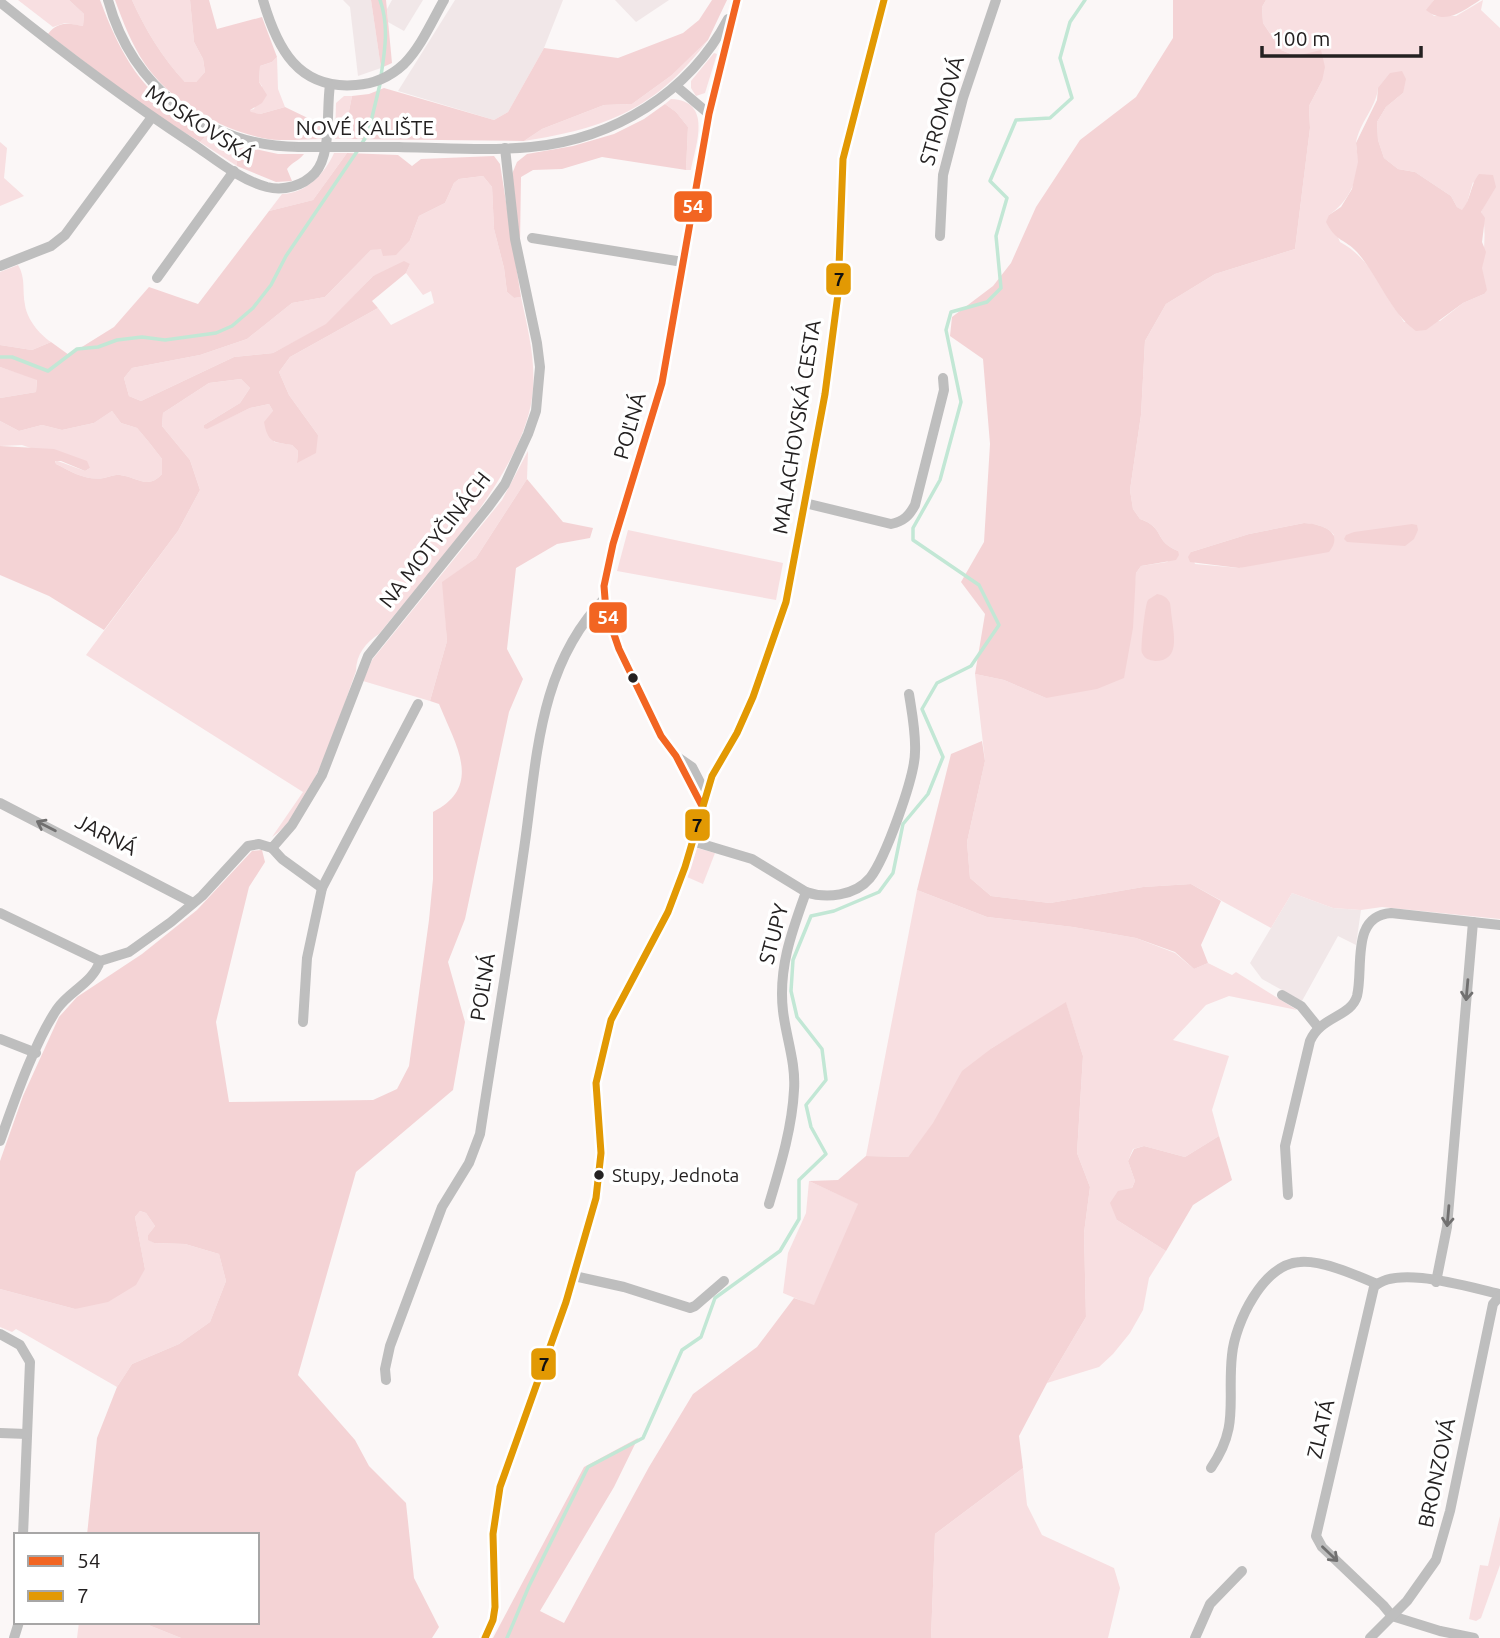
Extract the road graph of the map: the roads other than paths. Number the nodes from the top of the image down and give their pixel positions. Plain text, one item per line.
1 (108, 0) edge
2 (263, 0) edge
3 (444, 0) edge
4 (884, 0) edge
5 (996, 0) edge
6 (737, 1) edge
7 (0, 2) edge
8 (330, 85) junction
9 (676, 86) junction
10 (709, 114) junction
11 (152, 117) junction
12 (505, 148) junction
13 (234, 172) junction
14 (940, 236) dead end
15 (532, 238) dead end
16 (683, 262) junction
17 (0, 266) edge
18 (157, 278) dead end
19 (943, 378) dead end
20 (805, 503) junction
21 (605, 598) junction
22 (909, 694) dead end
23 (418, 704) dead end
24 (676, 756) junction
25 (694, 769) junction
26 (714, 771) junction
27 (695, 781) junction
28 (706, 794) junction
29 (0, 803) edge
30 (702, 806) junction
31 (692, 841) junction
32 (272, 848) junction
33 (322, 888) junction
34 (806, 891) junction
35 (193, 903) junction
36 (0, 913) edge
37 (1473, 922) junction
38 (1500, 925) edge
39 (100, 961) junction
40 (1282, 995) dead end
41 (303, 1022) dead end
42 (1318, 1027) junction
43 (0, 1039) edge
44 (36, 1053) junction
45 (0, 1141) edge
46 (1288, 1195) dead end
47 (769, 1204) dead end
48 (574, 1276) junction
49 (724, 1281) dead end
50 (1436, 1282) junction
51 (1377, 1284) junction
52 (1500, 1295) edge
53 (0, 1334) edge
54 (386, 1380) dead end
55 (0, 1433) edge
56 (27, 1434) junction
57 (1212, 1468) dead end
58 (23, 1533) edge
59 (1242, 1571) dead end
60 (1392, 1616) junction
61 (485, 1638) edge
62 (1195, 1638) edge
63 (1370, 1638) edge
64 (1474, 1638) edge

1 - 12 street, NOVÉ KALIŠTE, bridge
2 - 8 street
3 - 8 street
4 - 20 street, MALACHOVSKÁ CESTA
5 - 14 street, STROMOVÁ
6 - 9 street, NOVÉ KALIŠTE
6 - 10 street, POĽNÁ
7 - 11 street, MOSKOVSKÁ
8 - 13 street, MOSKOVSKÁ
9 - 10 street
9 - 12 street, NOVÉ KALIŠTE
10 - 16 street, POĽNÁ
11 - 13 street, MOSKOVSKÁ
11 - 17 street
12 - 32 street, NA MOTYČINÁCH
13 - 18 street
15 - 16 street
16 - 21 street, POĽNÁ
19 - 20 street
20 - 26 street, MALACHOVSKÁ CESTA
21 - 24 street, POĽNÁ
21 - 54 street, POĽNÁ
22 - 34 street, STUPY
23 - 33 street
24 - 25 street
24 - 27 street
25 - 26 street
25 - 27 street
26 - 27 street
26 - 28 street, MALACHOVSKÁ CESTA
27 - 28 street
27 - 30 street
28 - 30 street, MALACHOVSKÁ CESTA
35 -> 29 street, JARNÁ
30 - 31 street, MALACHOVSKÁ CESTA
31 - 34 street
31 - 48 street, MALACHOVSKÁ CESTA
32 - 33 street
32 - 35 street
33 - 41 street
34 - 47 street, STUPY
35 - 39 street
36 - 39 street
37 - 38 street
37 - 42 street
37 -> 50 street
39 - 44 street
40 - 42 street
42 - 46 street
43 - 44 street
44 - 45 street
48 - 49 street
48 - 61 street, MALACHOVSKÁ CESTA
50 - 51 street
50 - 52 street
51 - 57 street
51 -> 60 street, ZLATÁ
52 - 60 street, BRONZOVÁ
53 - 56 street
55 - 56 street
56 - 58 street
59 - 62 street
60 - 63 street, BRONZOVÁ
60 - 64 street

